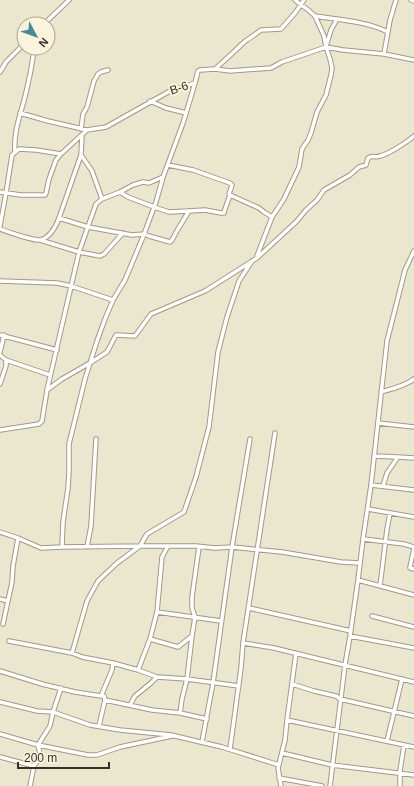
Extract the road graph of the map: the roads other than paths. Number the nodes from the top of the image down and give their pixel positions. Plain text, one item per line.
1 (69, 0) edge
2 (295, 0) edge
3 (304, 0) edge
4 (396, 0) edge
5 (411, 0) edge
6 (414, 2) edge
7 (301, 5) junction
8 (295, 13) junction
9 (52, 16) edge
10 (315, 16) junction
11 (337, 19) junction
12 (388, 32) junction
13 (326, 47) junction
14 (16, 52) edge
15 (384, 54) junction
16 (33, 56) edge
17 (414, 60) edge
18 (215, 69) junction
19 (108, 70) dead end
20 (0, 72) edge
21 (195, 83) junction
22 (150, 101) junction
23 (20, 113) junction
24 (186, 113) junction
25 (81, 129) junction
26 (87, 130) junction
27 (82, 135) junction
28 (414, 136) edge
29 (15, 151) junction
30 (61, 154) junction
31 (81, 155) junction
32 (168, 164) junction
33 (163, 177) junction
34 (0, 192) edge
35 (120, 192) junction
36 (6, 193) junction
37 (230, 196) junction
38 (102, 199) junction
39 (154, 207) junction
40 (189, 211) junction
41 (272, 217) junction
42 (59, 218) junction
43 (0, 226) edge
44 (88, 227) junction
45 (0, 229) edge
46 (123, 233) junction
47 (144, 234) junction
48 (40, 240) junction
49 (414, 251) edge
50 (79, 252) junction
51 (255, 259) junction
52 (0, 281) edge
53 (71, 286) junction
54 (113, 300) junction
55 (2, 335) edge
56 (57, 350) junction
57 (0, 352) edge
58 (0, 355) edge
59 (6, 360) junction
60 (90, 364) junction
61 (50, 375) junction
62 (414, 379) edge
63 (0, 384) edge
64 (47, 390) junction
65 (381, 392) junction
66 (378, 423) junction
67 (414, 427) edge
68 (0, 430) edge
69 (275, 433) dead end
70 (96, 439) dead end
71 (250, 439) dead end
72 (374, 456) junction
73 (398, 457) junction
74 (414, 458) edge
75 (371, 486) junction
76 (383, 486) junction
77 (414, 490) edge
78 (368, 509) junction
79 (390, 513) junction
80 (414, 517) edge
81 (0, 532) edge
82 (18, 538) junction
83 (363, 539) junction
84 (386, 542) junction
85 (140, 546) junction
86 (168, 546) junction
87 (88, 547) junction
88 (198, 547) junction
89 (232, 547) junction
90 (62, 548) junction
91 (414, 548) edge
92 (257, 550) junction
93 (360, 562) junction
94 (414, 569) edge
95 (358, 580) junction
96 (380, 586) junction
97 (414, 595) edge
98 (0, 599) edge
99 (8, 601) junction
100 (249, 608) junction
101 (157, 612) junction
102 (372, 616) dead end
103 (195, 617) junction
104 (222, 621) junction
105 (3, 624) dead end
106 (414, 627) edge
107 (350, 634) junction
108 (192, 636) junction
109 (150, 639) junction
110 (8, 642) dead end
111 (243, 643) junction
112 (414, 648) edge
113 (72, 653) junction
114 (296, 653) junction
115 (113, 663) junction
116 (345, 665) junction
117 (138, 670) junction
118 (0, 671) edge
119 (157, 677) junction
120 (187, 679) junction
121 (402, 679) junction
122 (213, 682) junction
123 (414, 682) edge
124 (292, 684) junction
125 (239, 686) junction
126 (61, 688) junction
127 (101, 696) junction
128 (340, 699) junction
129 (105, 700) junction
130 (0, 702) edge
131 (130, 705) junction
132 (395, 711) junction
133 (53, 712) junction
134 (180, 713) junction
135 (414, 716) edge
136 (207, 719) junction
137 (287, 720) junction
138 (98, 726) junction
139 (336, 730) junction
140 (0, 734) edge
141 (175, 736) junction
142 (387, 741) junction
143 (202, 742) junction
144 (38, 745) junction
145 (404, 745) junction
146 (414, 747) edge
147 (230, 749) junction
148 (282, 753) junction
149 (0, 758) edge
150 (279, 765) junction
151 (332, 765) junction
152 (34, 766) junction
153 (400, 774) junction
154 (414, 775) edge
155 (279, 778) junction
156 (30, 786) edge
157 (281, 786) edge
158 (322, 786) edge
159 (330, 786) edge
160 (400, 786) edge

1 - 9 street
2 - 7 street
2 - 8 street
3 - 7 street
4 - 12 street
5 - 6 street
7 - 8 street
7 - 10 street
8 - 18 street
10 - 11 street
10 - 13 street
11 - 12 street
11 - 13 street
12 - 15 street
13 - 15 street, B-6
13 - 18 street, B-6
13 - 41 street
14 - 20 street
15 - 17 street, B-6
16 - 23 street
18 - 21 street, B-6
19 - 25 street
21 - 22 street, B-6
21 - 24 street
22 - 24 street
22 - 26 street, B-6
23 - 25 street, B-6
23 - 29 street
24 - 32 street
25 - 26 street, B-6
26 - 27 street
27 - 30 street
27 - 31 street
28 - 51 street
29 - 30 street
29 - 36 street
30 - 36 street
31 - 38 street
31 - 42 street
32 - 33 street
32 - 37 street
33 - 35 street
33 - 39 street
34 - 36 street
35 - 38 street
35 - 39 street
36 - 43 street
37 - 40 street
37 - 41 street
38 - 44 street
39 - 40 street
39 - 47 street
40 - 47 street
41 - 51 street
42 - 44 street
42 - 48 street
44 - 46 street
44 - 50 street
45 - 48 street
46 - 47 street
46 - 50 street
47 - 54 street
48 - 50 street
49 - 65 street
50 - 53 street
51 - 60 street
51 - 85 street
52 - 53 street
53 - 54 street
53 - 56 street
54 - 60 street
55 - 56 street
55 - 57 street
56 - 61 street
58 - 59 street
59 - 61 street
59 - 63 street
60 - 64 street
60 - 90 street
61 - 64 street
62 - 65 street
64 - 68 street
65 - 66 street
66 - 67 street
66 - 72 street
69 - 92 street
70 - 87 street
71 - 89 street
72 - 73 street
72 - 75 street
73 - 74 street
73 - 76 street
75 - 76 street
75 - 78 street
76 - 77 street
78 - 79 street
78 - 83 street
79 - 80 street
79 - 84 street
81 - 82 street
82 - 90 street
82 - 99 street
83 - 84 street
83 - 93 street
84 - 91 street
84 - 96 street
85 - 86 street
85 - 87 street
85 - 113 street
86 - 88 street
86 - 101 street
87 - 90 street
88 - 89 street
88 - 103 street
89 - 92 street
89 - 104 street
91 - 94 street
92 - 93 street
92 - 100 street
93 - 95 street
95 - 96 street
95 - 107 street
96 - 97 street
98 - 99 street
99 - 105 street
100 - 107 street
100 - 111 street
101 - 103 street
101 - 109 street
102 - 106 street
103 - 104 street
103 - 108 street
104 - 122 street
107 - 112 street
107 - 116 street
108 - 109 street
108 - 120 street
109 - 117 street
110 - 113 street
111 - 114 street
111 - 125 street
113 - 115 street
114 - 116 street
114 - 124 street
115 - 117 street
115 - 127 street
116 - 121 street
116 - 128 street
117 - 119 street
118 - 126 street
119 - 120 street
119 - 131 street
120 - 122 street
120 - 134 street
121 - 123 street
121 - 132 street
122 - 125 street
122 - 136 street
124 - 128 street
124 - 137 street
125 - 147 street
126 - 127 street
126 - 133 street
127 - 129 street
128 - 132 street
128 - 139 street
129 - 131 street
129 - 138 street
130 - 133 street
131 - 134 street
132 - 135 street
132 - 142 street
133 - 138 street
133 - 144 street
134 - 136 street
136 - 143 street
137 - 139 street
137 - 148 street
138 - 141 street
139 - 142 street
139 - 151 street
140 - 144 street
141 - 143 street
141 - 144 street
142 - 145 street
143 - 147 street
144 - 152 street
145 - 146 street
145 - 153 street
147 - 150 street
148 - 150 street
148 - 151 street
149 - 152 street
150 - 155 street
151 - 153 street
151 - 159 street
152 - 156 street
153 - 154 street
153 - 160 street
155 - 157 street
155 - 158 street

